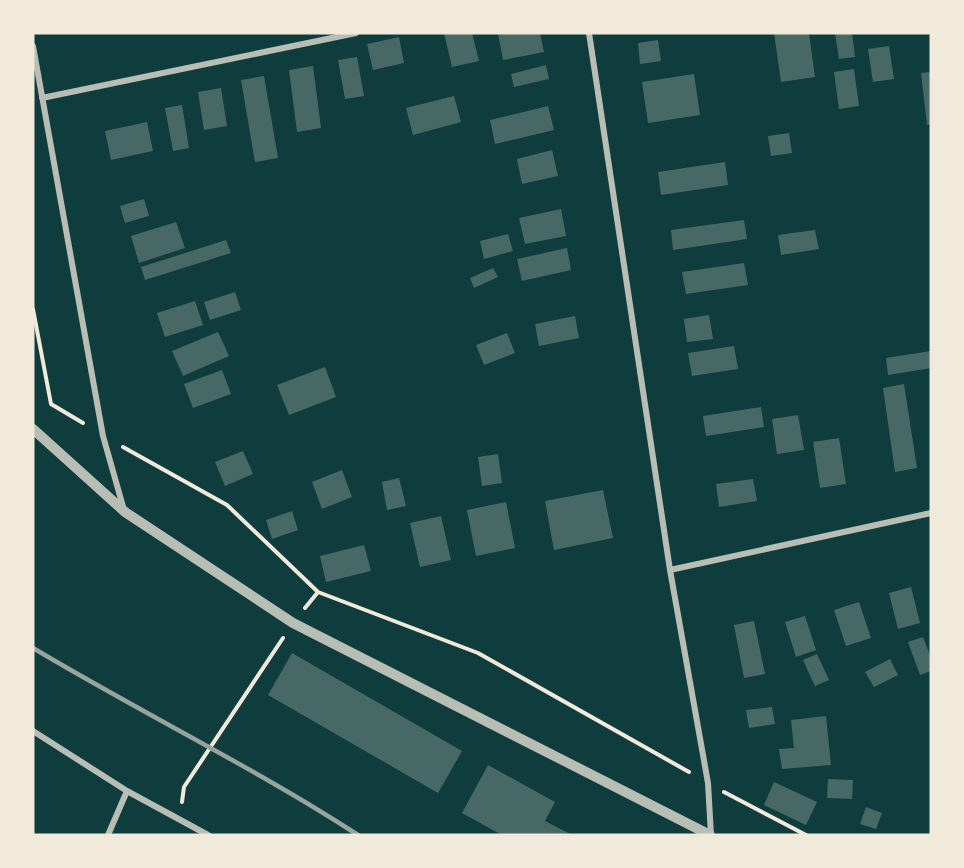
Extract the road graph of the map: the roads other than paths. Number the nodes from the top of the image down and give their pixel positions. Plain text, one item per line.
1 (356, 33) edge
2 (589, 33) edge
3 (33, 46) edge
4 (42, 98) junction
5 (33, 429) edge
6 (125, 512) junction
7 (931, 513) edge
8 (670, 570) junction
9 (34, 733) edge
10 (127, 791) junction
11 (108, 835) edge
12 (208, 835) edge
13 (711, 835) edge

1 - 4 street
2 - 8 street
3 - 4 street
4 - 6 street
5 - 6 street
6 - 13 street
7 - 8 street
8 - 13 street
9 - 10 street
10 - 11 street
10 - 12 street

